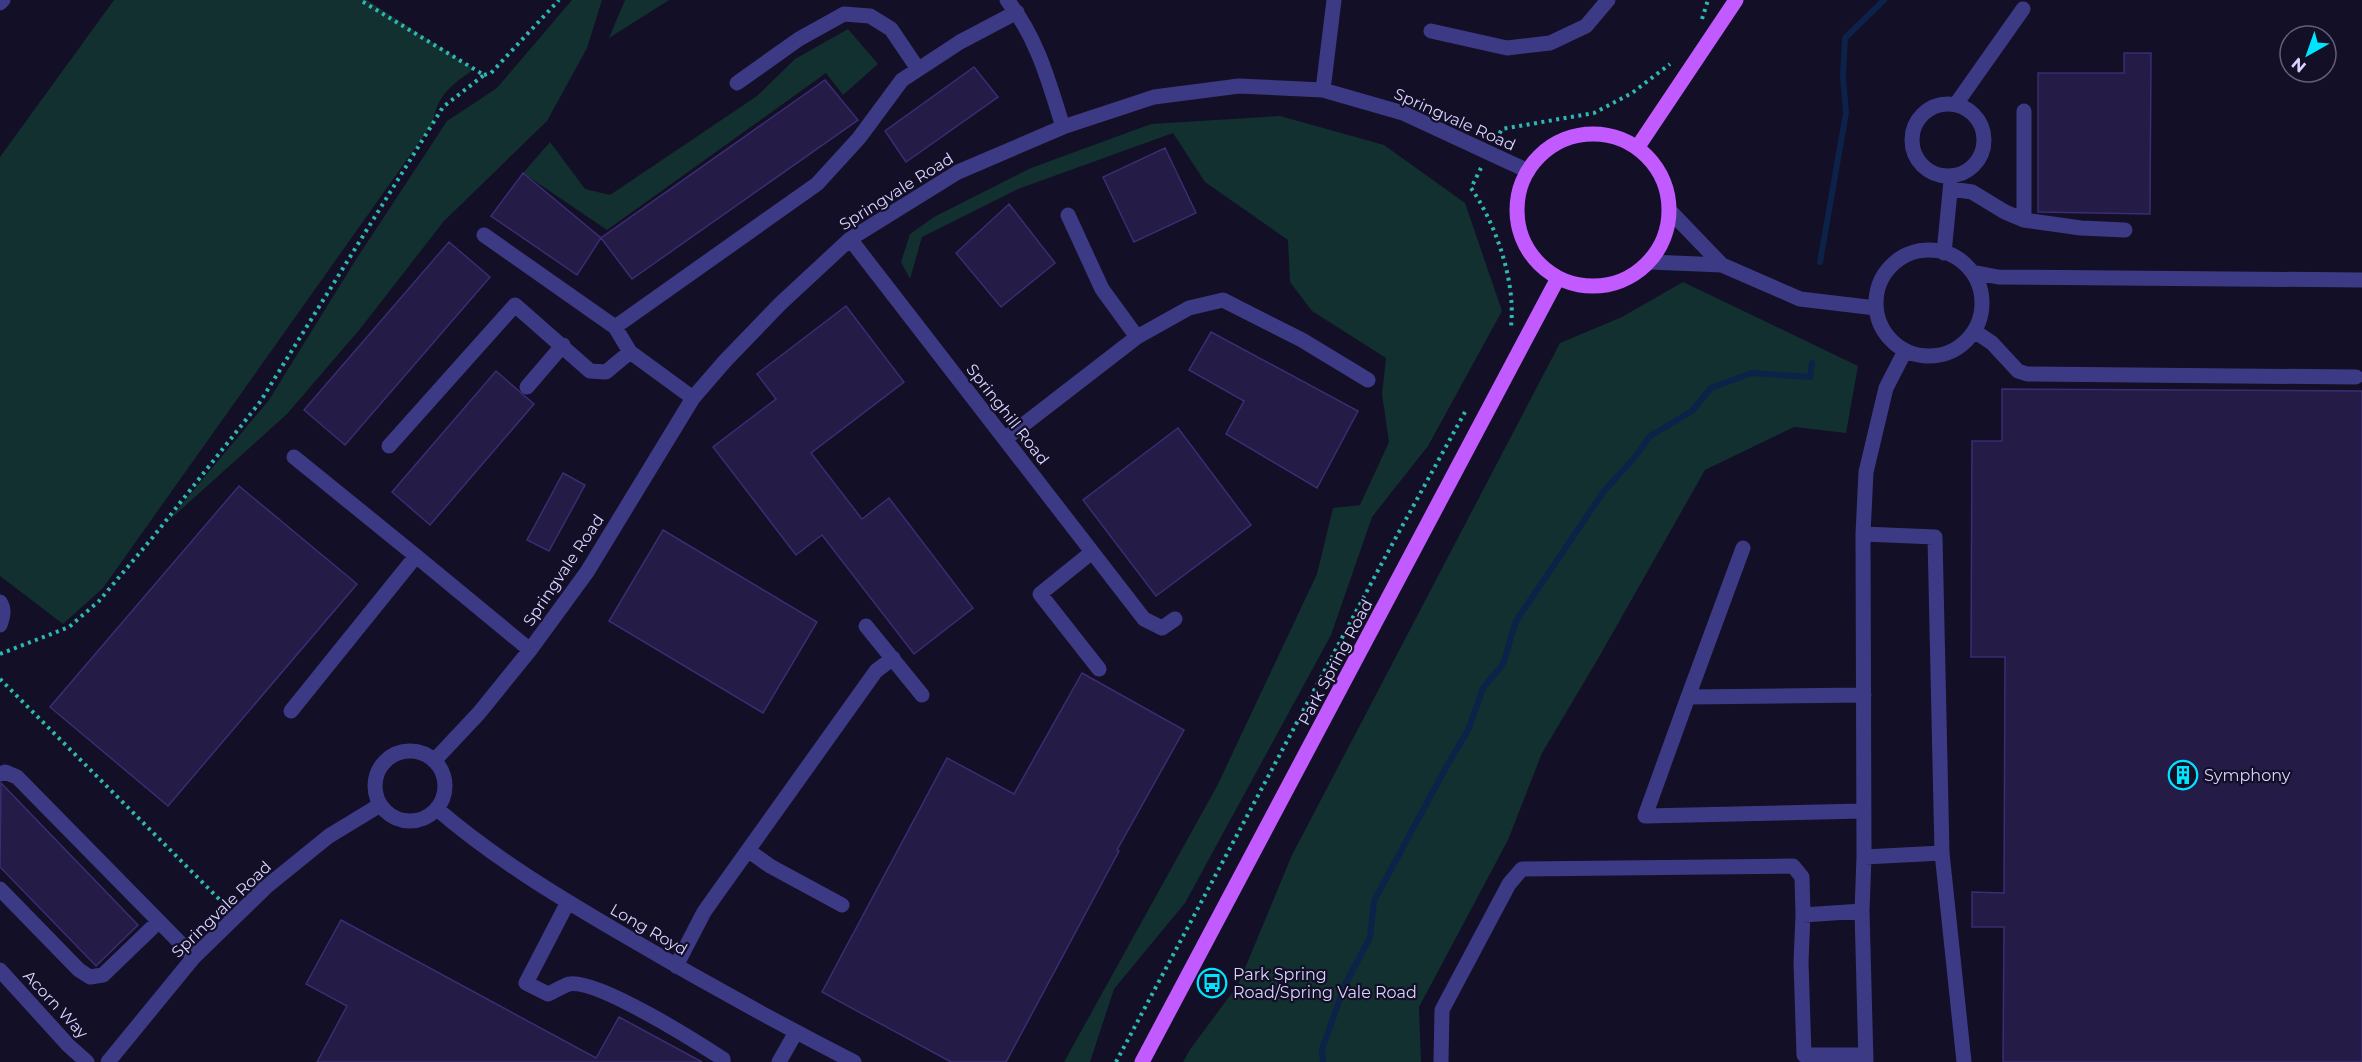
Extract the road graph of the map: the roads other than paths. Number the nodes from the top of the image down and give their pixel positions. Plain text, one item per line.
1 (1334, 0) edge
2 (1608, 0) edge
3 (1736, 0) edge
4 (1012, 6) edge
5 (2023, 9) dead end
6 (1431, 31) dead end
7 (918, 69) junction
8 (737, 83) dead end
9 (1323, 90) junction
10 (1956, 105) junction
11 (2024, 111) dead end
12 (1063, 127) junction
13 (1637, 148) junction
14 (1528, 171) junction
15 (1951, 183) junction
16 (1670, 211) junction
17 (1068, 215) dead end
18 (2024, 220) junction
19 (2125, 230) dead end
20 (484, 235) dead end
21 (850, 239) junction
22 (1944, 253) junction
23 (1650, 262) junction
24 (1722, 266) junction
25 (1972, 273) junction
26 (1558, 278) junction
27 (2362, 280) edge
28 (1876, 308) junction
29 (615, 327) junction
30 (1974, 331) junction
31 (1137, 338) junction
32 (563, 345) junction
33 (1905, 351) junction
34 (630, 352) junction
35 (2356, 377) dead end
36 (1368, 380) dead end
37 (527, 387) dead end
38 (693, 398) junction
39 (1005, 439) junction
40 (389, 446) dead end
41 (294, 457) dead end
42 (1863, 534) junction
43 (1743, 548) dead end
44 (1092, 552) junction
45 (416, 556) junction
46 (0, 602) edge
47 (1175, 619) dead end
48 (0, 625) edge
49 (866, 626) dead end
50 (530, 650) junction
51 (892, 658) junction
52 (1099, 669) dead end
53 (922, 695) dead end
54 (1864, 695) junction
55 (1688, 697) junction
56 (291, 711) dead end
57 (434, 761) junction
58 (0, 774) edge
59 (380, 805) junction
60 (437, 809) junction
61 (1862, 811) junction
62 (749, 851) junction
63 (1942, 853) junction
64 (1864, 857) junction
65 (0, 889) edge
66 (568, 902) junction
67 (842, 905) dead end
68 (1862, 911) junction
69 (1803, 915) junction
70 (158, 922) junction
71 (194, 957) junction
72 (676, 966) junction
73 (0, 970) edge
74 (796, 1032) junction
75 (1804, 1058) edge
76 (1866, 1058) edge
77 (87, 1062) edge
78 (108, 1062) edge
79 (723, 1062) edge
80 (779, 1062) edge
81 (854, 1062) edge
82 (1142, 1062) edge
83 (1441, 1062) edge
84 (1964, 1062) edge

1 - 9 street
2 - 6 street
3 - 13 main road
4 - 7 street
4 - 12 street
5 - 10 street
7 - 8 street
7 - 29 street
9 - 12 street, Springvale Road
9 - 14 street, Springvale Road
10 - 15 street
10 - 15 street
11 - 18 street
12 - 21 street, Springvale Road
13 - 14 main road
13 - 16 main road
14 - 26 main road
15 - 18 street
15 - 22 street
16 - 23 main road
16 - 24 street
17 - 31 street
18 - 19 street
20 - 29 street
21 - 38 street, Springvale Road
21 - 39 street, Springhill Road
22 - 25 street
22 - 28 street
23 - 24 street
23 - 26 main road
24 - 28 street
25 - 27 street
25 - 30 street
26 - 82 main road, Park Spring Road
28 - 33 street
29 - 34 street
30 - 33 street
30 - 35 street
31 - 36 street
31 - 39 street
32 - 34 street
32 - 37 street
32 - 40 street
33 - 42 street
34 - 38 street
38 - 50 street, Springvale Road
39 - 44 street, Springhill Road
41 - 45 street
42 - 54 street
42 - 63 street
43 - 55 street
44 - 47 street, Springhill Road
44 - 52 street
45 - 50 street
45 - 56 street
46 - 48 street
49 - 51 street
50 - 57 street, Springvale Road
51 - 53 street
51 - 62 street
54 - 55 street
54 - 61 street
55 - 61 street
57 - 59 street
57 - 60 street
58 - 70 street
59 - 60 street
59 - 71 street, Springvale Road
60 - 66 street, Long Royd
61 - 64 street
62 - 67 street
62 - 72 street
63 - 64 street
63 - 84 street
64 - 68 street
65 - 70 street
66 - 72 street, Long Royd
66 - 79 street
68 - 69 street
68 - 76 street
69 - 75 street
69 - 83 street
70 - 71 street
71 - 78 street, Springvale Road
72 - 74 street, Long Royd
73 - 77 street, Acorn Way
74 - 80 street
74 - 81 street, Long Royd
75 - 76 street

